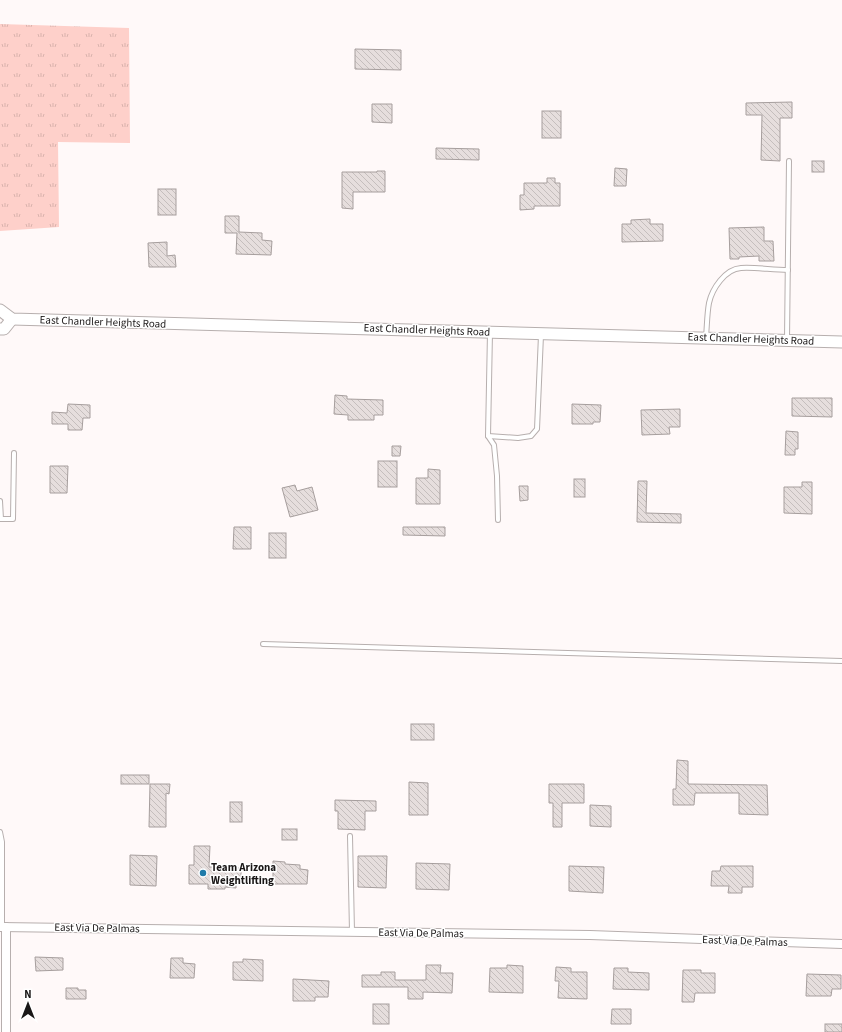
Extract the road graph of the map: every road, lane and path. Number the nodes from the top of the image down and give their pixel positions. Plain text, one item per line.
1 (789, 161) dead end
2 (788, 270) junction
3 (0, 310) edge
4 (12, 319) junction
5 (0, 329) edge
6 (490, 332) junction
7 (541, 333) junction
8 (706, 338) junction
9 (787, 340) junction
10 (842, 342) edge
11 (488, 436) junction
12 (14, 453) dead end
13 (0, 501) edge
14 (0, 519) edge
15 (498, 520) dead end
16 (263, 644) dead end
17 (842, 661) edge
18 (0, 832) edge
19 (350, 836) dead end
20 (3, 927) edge
21 (352, 932) junction
22 (842, 944) edge
23 (6, 1032) edge

1 - 2 lane
2 - 8 lane
2 - 9 lane
3 - 4 main road
4 - 5 main road
4 - 6 main road, East Chandler Heights Road
6 - 7 main road, East Chandler Heights Road
6 - 11 lane
7 - 8 main road, East Chandler Heights Road
7 - 11 lane
8 - 9 main road, East Chandler Heights Road
9 - 10 main road, East Chandler Heights Road
11 - 15 lane
12 - 14 lane
13 - 14 lane
16 - 17 lane
18 - 20 lane
19 - 21 lane
20 - 21 street, East Via De Palmas
20 - 23 street
21 - 22 street, East Via De Palmas

